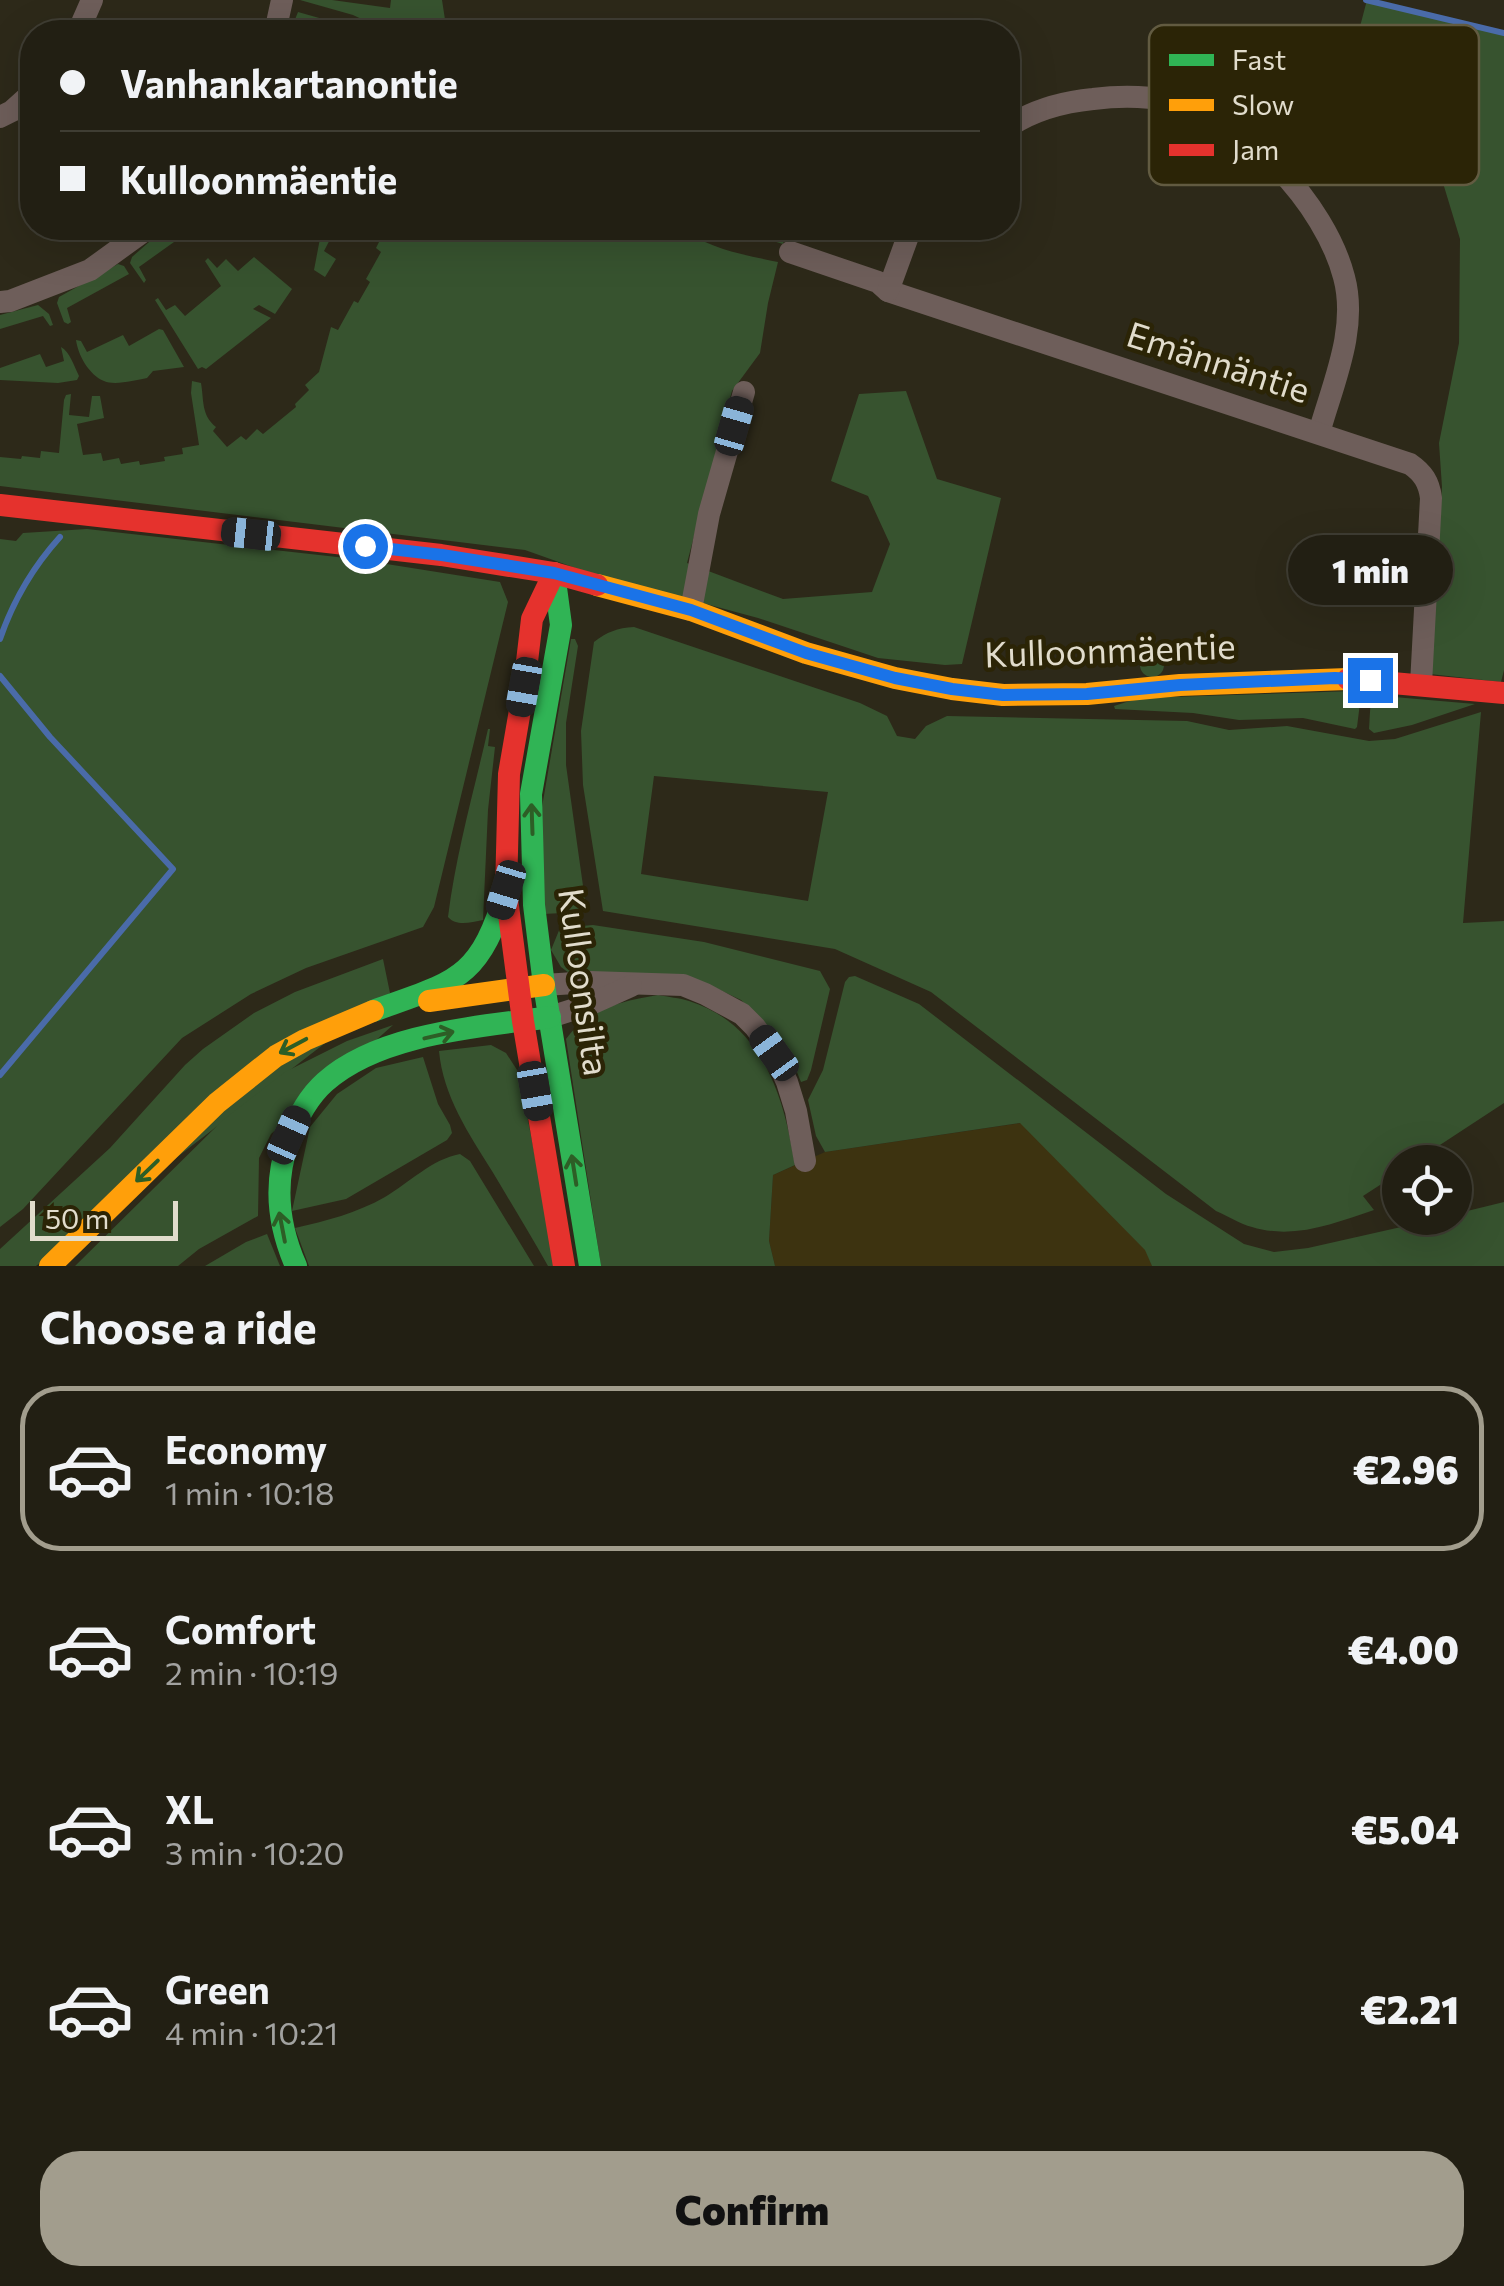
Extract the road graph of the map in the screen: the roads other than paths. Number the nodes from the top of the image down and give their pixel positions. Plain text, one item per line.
1 (1149, 99) edge
2 (1020, 119) edge
3 (1294, 185) edge
4 (131, 240) edge
5 (907, 240) edge
6 (790, 252) dead end
7 (888, 290) junction
8 (0, 302) edge
9 (744, 392) dead end
10 (1319, 433) junction
11 (0, 506) edge
12 (554, 573) junction
13 (691, 610) junction
14 (1420, 684) junction
15 (1504, 693) edge
16 (506, 890) junction
17 (634, 985) junction
18 (544, 986) junction
19 (519, 987) junction
20 (381, 1008) junction
21 (550, 1017) junction
22 (524, 1020) junction
23 (805, 1161) dead end
24 (50, 1266) edge
25 (296, 1266) edge
26 (564, 1266) edge
27 (590, 1266) edge

1 - 2 street
3 - 10 street
4 - 8 street
5 - 7 street
6 - 7 street, Emännäntie
7 - 10 street, Emännäntie
9 - 13 street
10 - 14 street, Emännäntie
11 - 12 main road, Kulloonmäentie
12 - 13 main road, Kulloonmäentie
12 - 16 main road, Kulloonsilta
18 -> 12 main road, Kulloonsilta
13 - 14 main road, Kulloonmäentie
14 - 15 main road, Kulloonmäentie
16 - 19 main road, Kulloonsilta
16 - 20 main road
17 - 18 street
17 - 21 street
17 - 23 street
18 - 19 main road
18 - 21 main road, Kulloonsilta
19 - 20 main road
19 - 22 main road, Kulloonsilta
20 -> 24 main road
21 - 22 main road
27 -> 21 main road, Kulloonsilta
25 -> 22 main road
22 - 26 main road, Kulloonsilta

